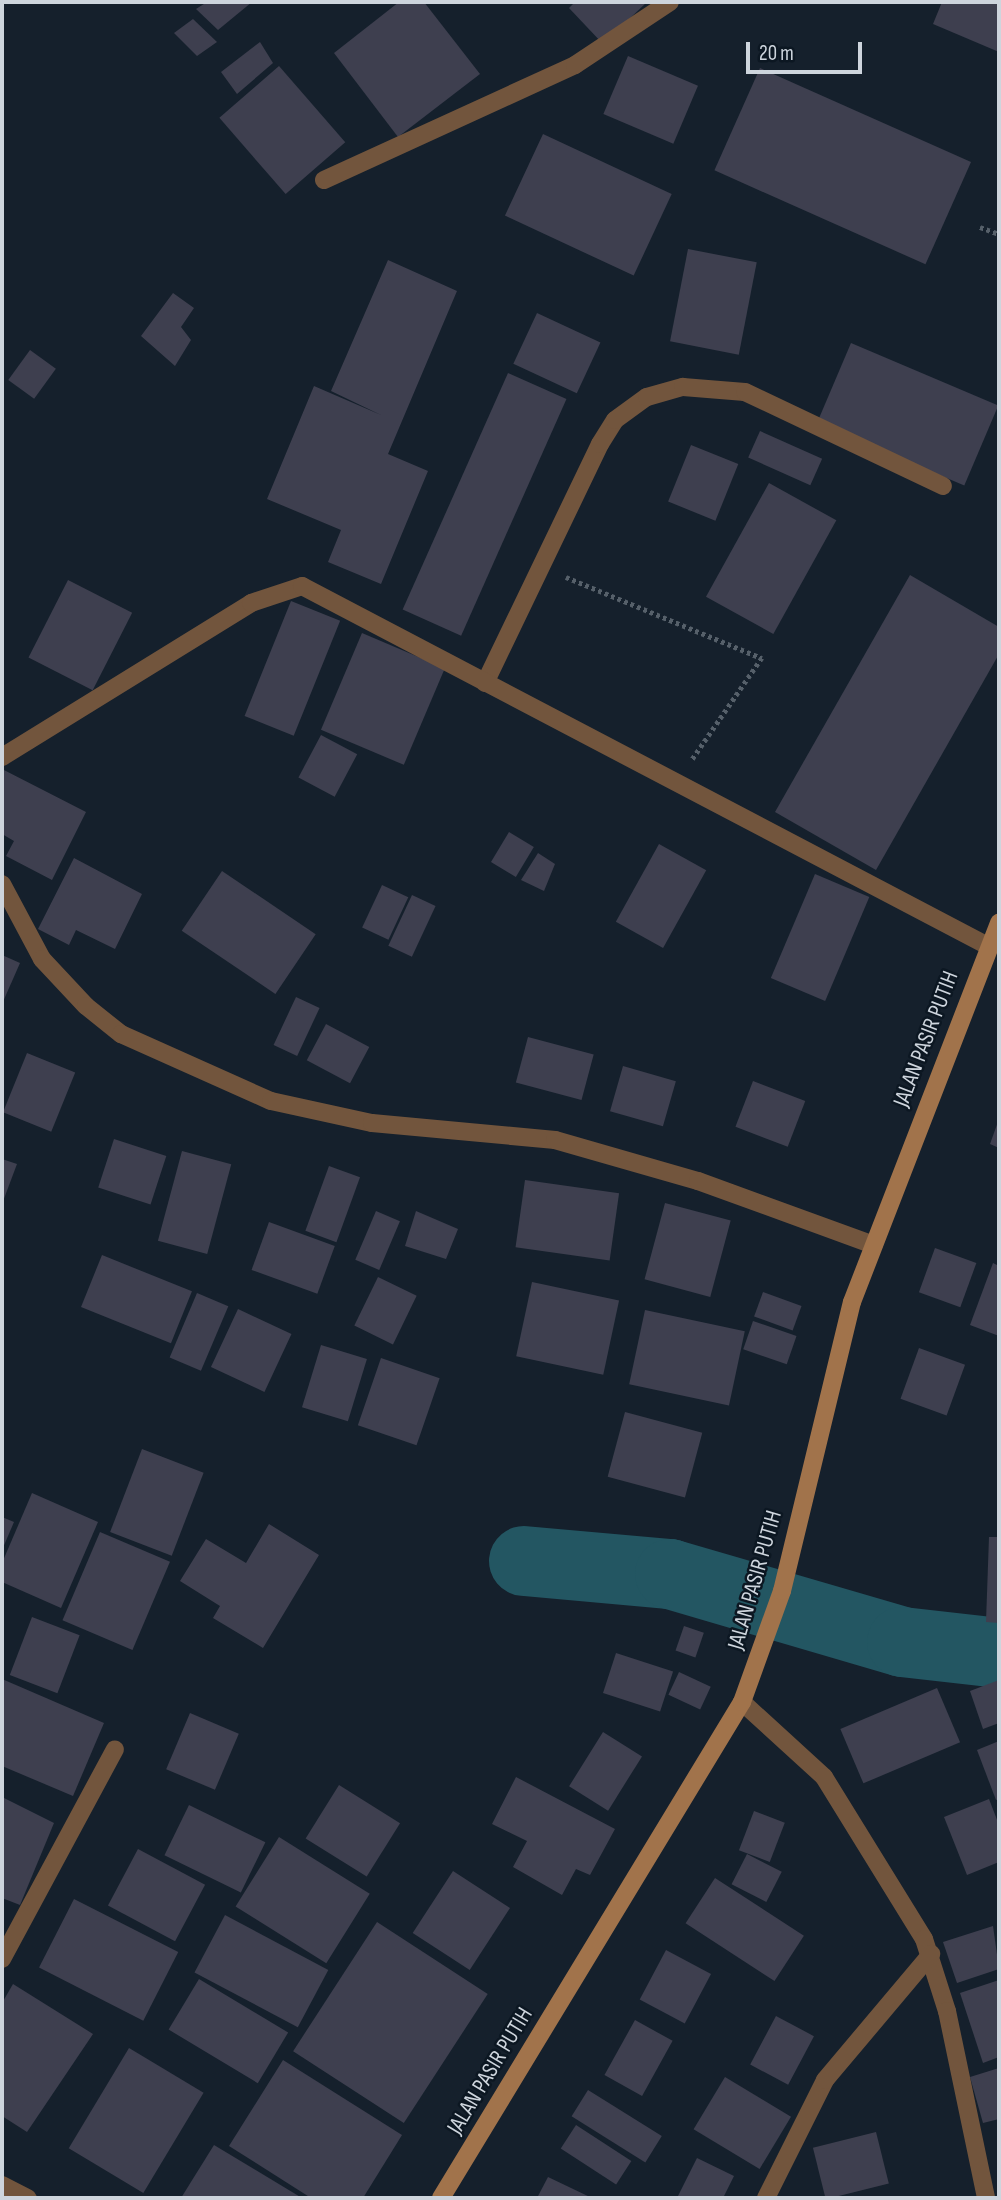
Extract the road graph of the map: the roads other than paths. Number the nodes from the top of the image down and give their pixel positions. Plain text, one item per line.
1 (670, 2) edge
2 (324, 180) dead end
3 (943, 486) dead end
4 (485, 683) junction
5 (2, 757) edge
6 (2, 884) edge
7 (999, 923) edge
8 (988, 946) junction
9 (874, 1245) junction
10 (742, 1702) junction
11 (115, 1749) dead end
12 (931, 1954) junction
13 (2, 1959) edge
14 (2, 2185) edge
15 (28, 2198) edge
16 (440, 2198) edge
17 (766, 2198) edge
18 (986, 2198) edge

1 - 2 street
3 - 4 street
4 - 5 street
4 - 8 street
6 - 9 street
7 - 8 main road, JALAN PASIR PUTIH
8 - 9 main road, JALAN PASIR PUTIH
9 - 10 main road, JALAN PASIR PUTIH
10 - 12 street
10 - 16 main road, JALAN PASIR PUTIH
11 - 13 street
12 - 17 street
12 - 18 street
14 - 15 street

